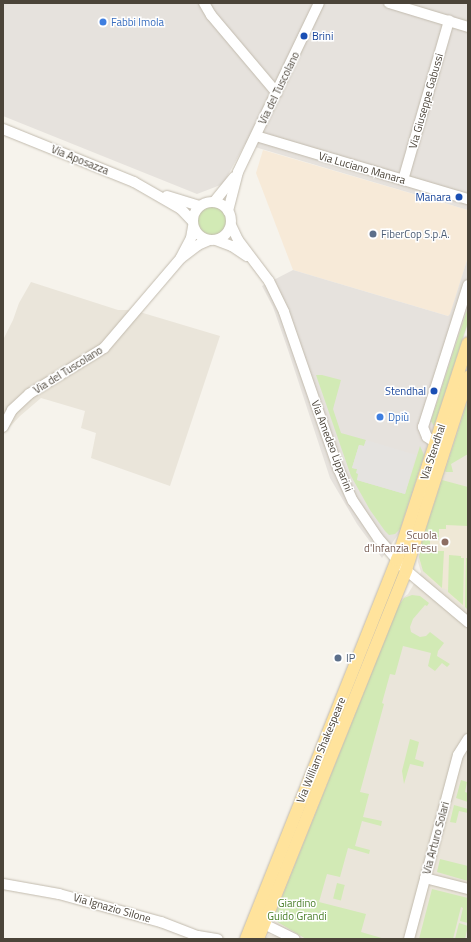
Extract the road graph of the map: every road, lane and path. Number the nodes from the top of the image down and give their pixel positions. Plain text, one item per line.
1 (204, 3) edge
2 (319, 3) edge
3 (388, 3) edge
4 (449, 21) junction
5 (468, 27) edge
6 (277, 93) junction
7 (3, 129) edge
8 (256, 136) junction
9 (238, 172) junction
10 (403, 180) junction
11 (156, 193) junction
12 (468, 199) edge
13 (214, 202) junction
14 (200, 206) junction
15 (228, 211) junction
16 (193, 224) junction
17 (231, 225) junction
18 (212, 240) junction
19 (181, 258) junction
20 (253, 261) junction
21 (468, 285) edge
22 (468, 343) edge
23 (468, 376) edge
24 (3, 426) edge
25 (436, 443) junction
26 (397, 560) junction
27 (406, 570) junction
28 (468, 622) edge
29 (468, 739) edge
30 (425, 878) junction
31 (3, 884) edge
32 (468, 889) edge
33 (264, 924) junction
34 (218, 939) edge
35 (246, 939) edge
36 (258, 939) edge
37 (294, 939) edge
38 (409, 939) edge

1 - 6 street
2 - 6 street, Via del Tuscolano
3 - 4 street
4 - 5 street
4 - 10 street, Via Giuseppe Gabussi
6 - 8 street, Via del Tuscolano
7 - 11 street, Via Aposazza
8 - 9 street, Via del Tuscolano
8 - 10 street, Via Luciano Manara
9 - 13 street
9 - 15 street
10 - 12 street, Via Luciano Manara
11 - 14 street, Via Aposazza
11 - 16 street, Via Aposazza
13 - 14 street
13 - 15 street
14 - 16 street
15 - 17 street
16 - 18 street
16 - 19 street, Via del Tuscolano
17 - 18 street
17 - 20 street, Via Amedeo Lipparini
18 - 19 street, Via del Tuscolano
18 - 20 street, Via Amedeo Lipparini
19 - 24 street, Via del Tuscolano
20 - 26 street, Via Amedeo Lipparini
21 - 25 street
22 - 25 main road, Via Stendhal
23 - 27 main road, Via Stendhal
25 - 26 main road, Via Stendhal
26 - 27 street, Via Amedeo Lipparini
26 - 35 main road, Via William Shakespeare
27 - 28 street, Via Amedeo Lipparini
27 - 33 main road, Via William Shakespeare
29 - 30 street, Via Arturo Solari
30 - 32 street
30 - 38 street, Via Arturo Solari
31 - 34 street, Via Ignazio Silone
33 - 36 main road, Via William Shakespeare
33 - 37 street

